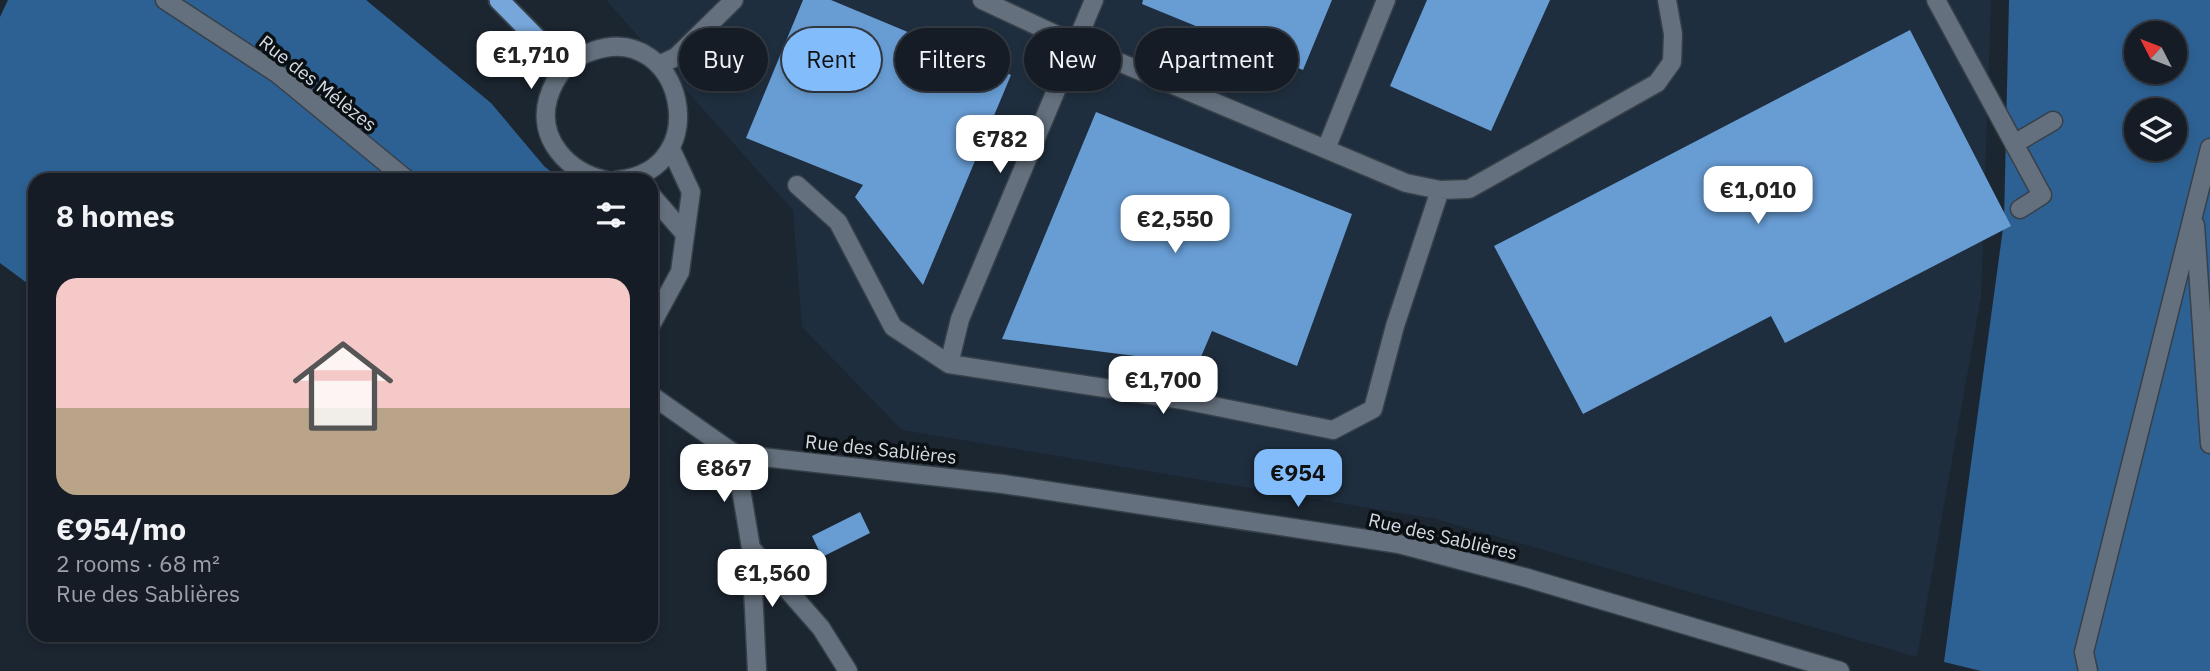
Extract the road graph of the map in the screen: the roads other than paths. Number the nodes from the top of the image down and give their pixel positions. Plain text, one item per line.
1 (165, 0) edge
2 (499, 0) edge
3 (734, 0) edge
4 (982, 0) edge
5 (1094, 0) edge
6 (1386, 0) edge
7 (1667, 0) edge
8 (1936, 0) edge
9 (1042, 28) edge
10 (1083, 28) edge
11 (1121, 63) edge
12 (659, 65) junction
13 (565, 66) junction
14 (1056, 91) edge
15 (2053, 121) dead end
16 (2014, 144) junction
17 (2210, 148) edge
18 (671, 149) junction
19 (1326, 149) junction
20 (398, 173) edge
21 (582, 173) edge
22 (643, 173) edge
23 (797, 185) dead end
24 (1440, 190) junction
25 (658, 203) edge
26 (2194, 208) junction
27 (2021, 209) dead end
28 (685, 234) junction
29 (658, 312) edge
30 (948, 364) junction
31 (658, 400) edge
32 (2210, 444) edge
33 (736, 454) junction
34 (751, 548) junction
35 (757, 671) edge
36 (848, 671) edge
37 (1840, 671) edge
38 (2088, 671) edge

1 - 20 street, Rue des Mélèzes
2 - 13 highway
3 - 12 street
4 - 9 street
5 - 10 street
6 - 19 street
7 - 24 street
8 - 16 street
11 - 19 street
12 - 13 street
12 - 18 street
13 - 21 street
14 - 30 street
15 - 16 street
16 - 27 street
17 - 26 street
18 - 22 street
18 - 28 street
19 - 24 street
23 - 30 street
24 - 30 street
25 - 28 street
26 - 32 street
26 - 38 street
28 - 29 street
31 - 33 street
33 - 34 street
33 - 37 street, Rue des Sablières
34 - 35 street
34 - 36 street

